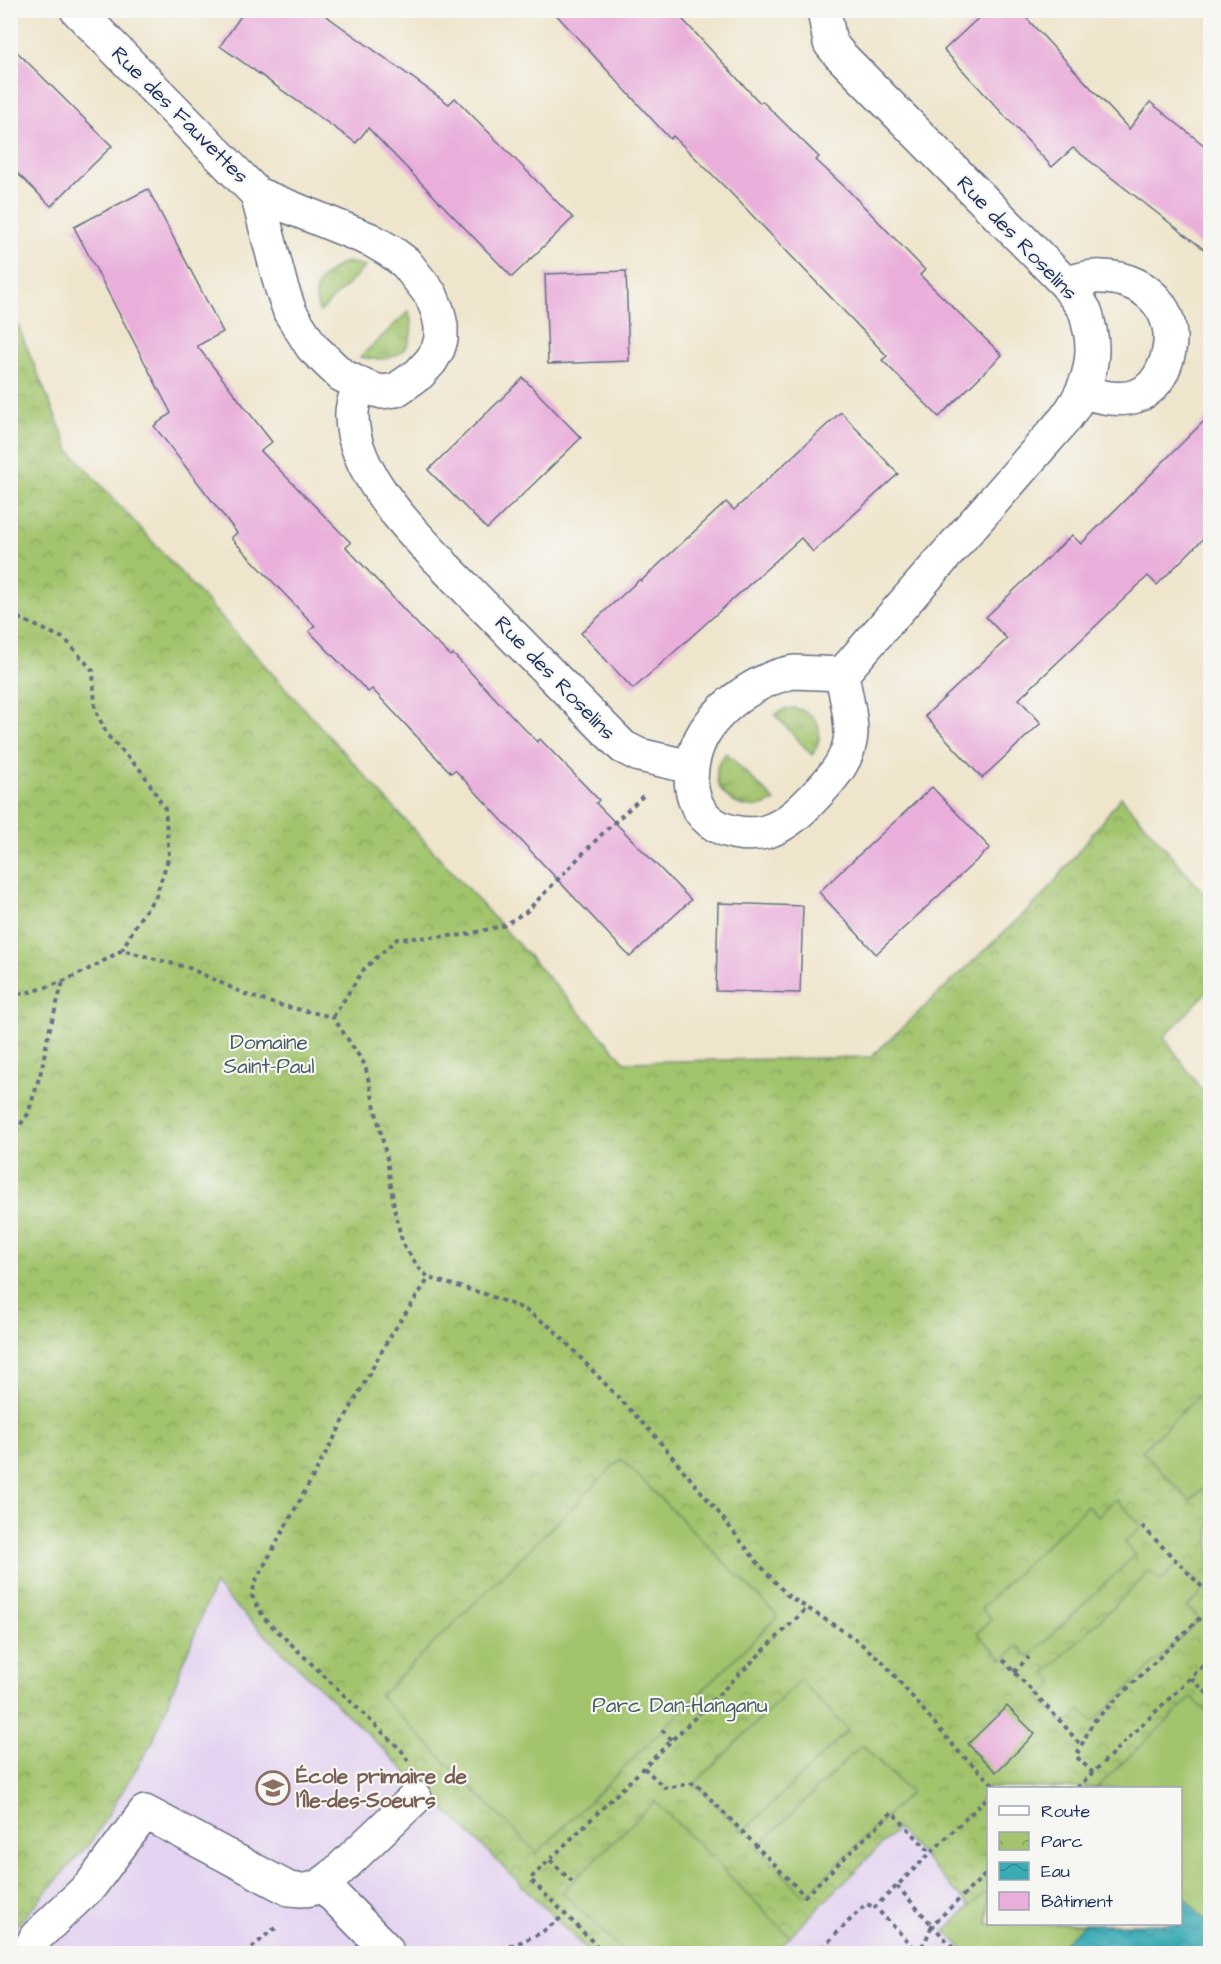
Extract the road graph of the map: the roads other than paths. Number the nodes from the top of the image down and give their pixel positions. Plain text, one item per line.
1 (77, 10) edge
2 (824, 10) edge
3 (257, 194) junction
4 (1066, 284) junction
5 (359, 386) junction
6 (1082, 392) junction
7 (842, 674) junction
8 (691, 767) junction
9 (415, 1798) road end
10 (322, 1884) junction
11 (386, 1949) dead end
12 (28, 1953) edge

1 - 3 street, Rue des Fauvettes
2 - 4 street, Rue des Roselins
3 - 5 street, Rue des Fauvettes
3 - 5 street, Rue des Fauvettes
4 - 6 street, Rue des Roselins
4 - 6 street
5 - 8 street, Rue des Roselins
6 - 7 street, Rue des Roselins
7 - 8 street
7 - 8 street
9 - 10 street
10 - 11 street
10 - 12 street

